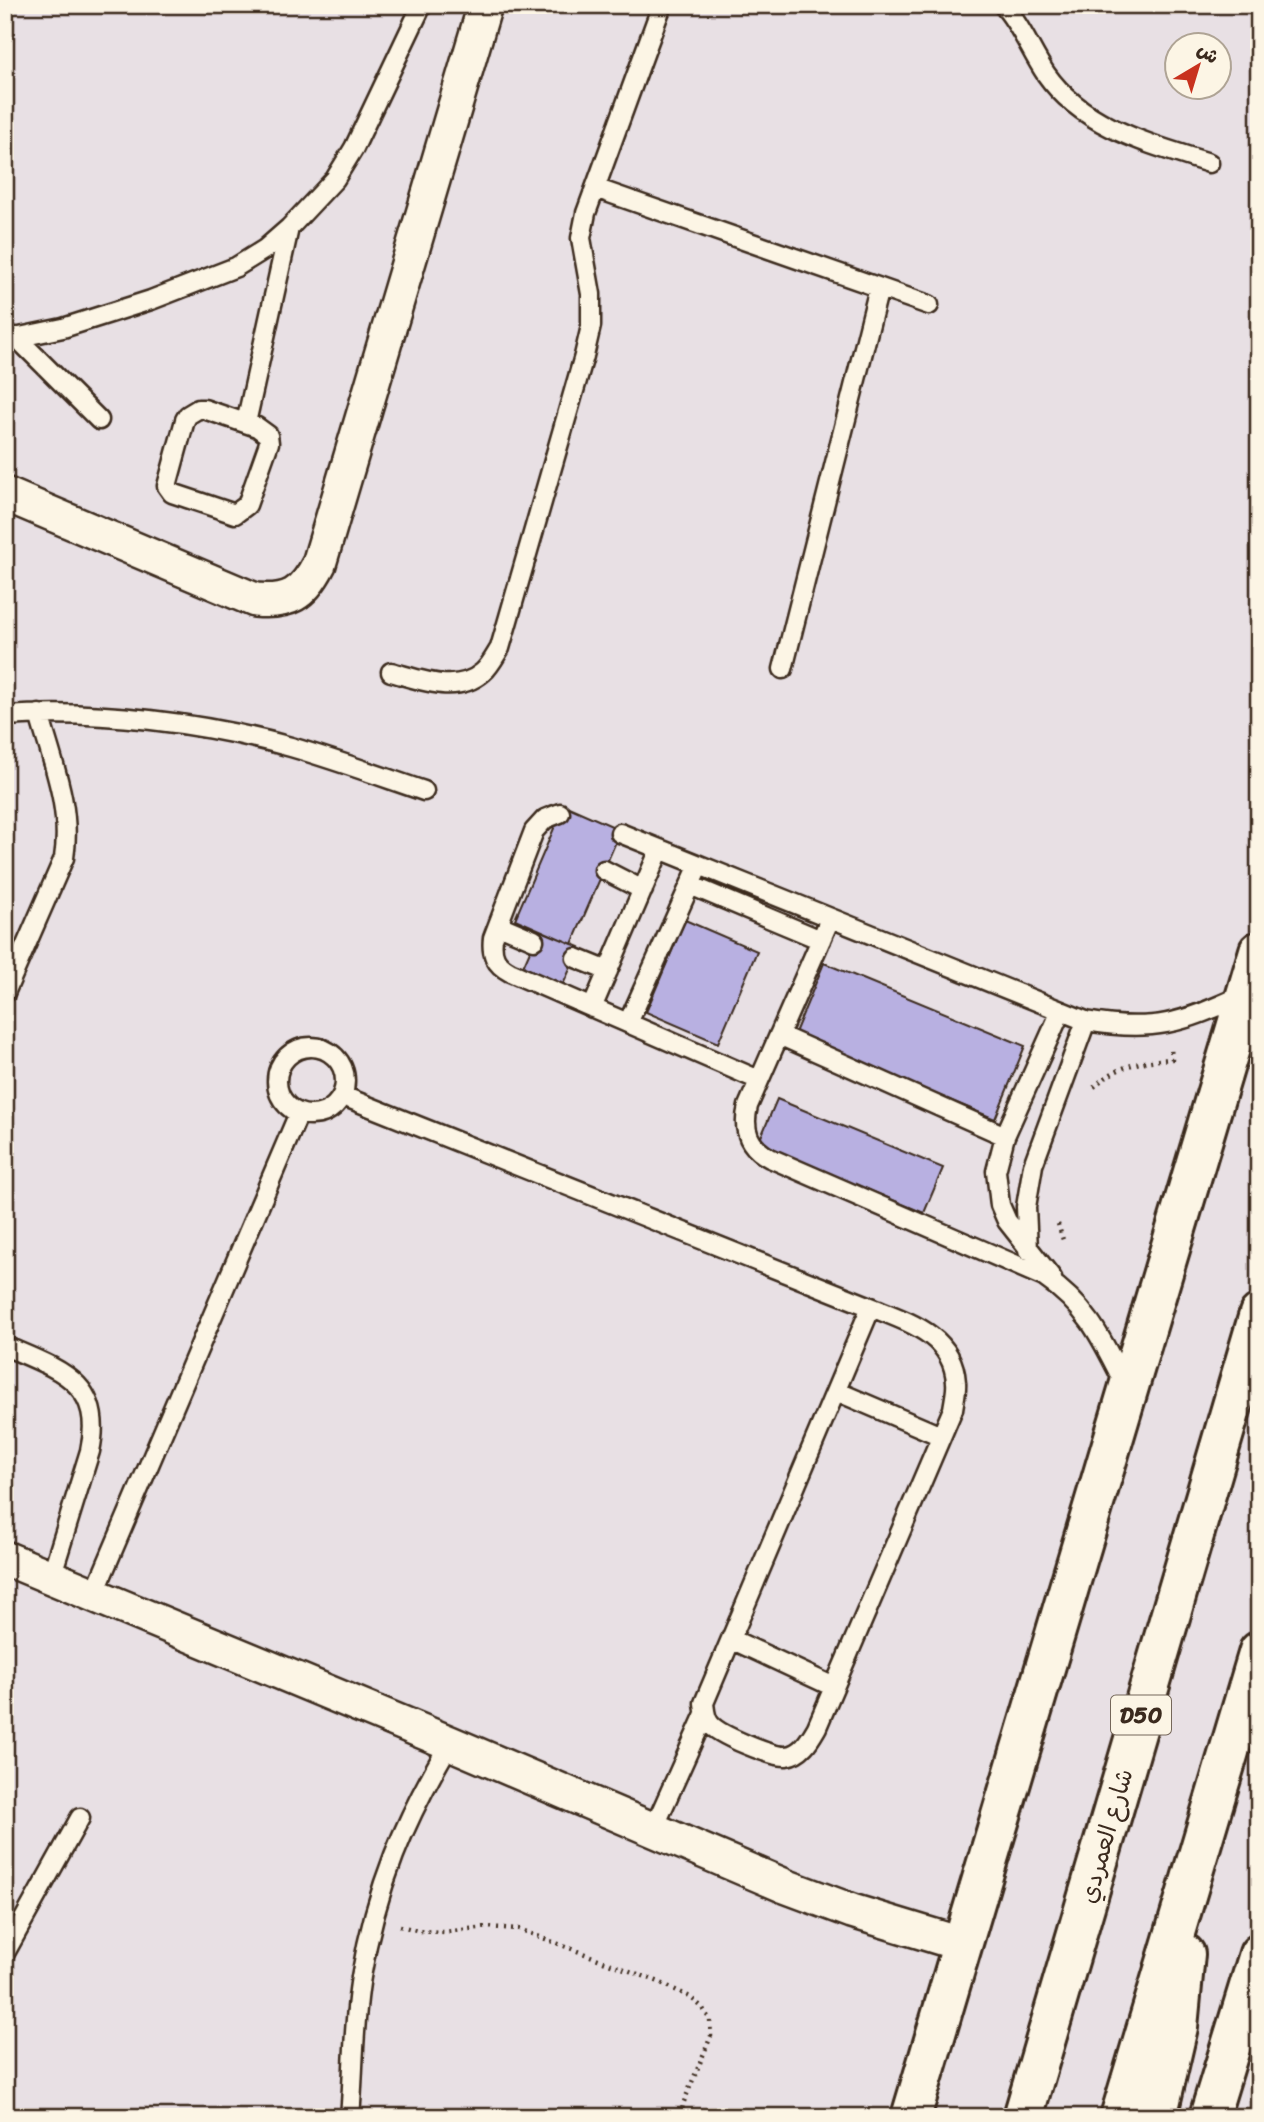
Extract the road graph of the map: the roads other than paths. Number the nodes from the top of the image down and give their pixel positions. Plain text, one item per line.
1 (422, 5) edge
2 (485, 5) edge
3 (662, 5) edge
4 (1003, 5) edge
5 (1209, 163) dead end
6 (594, 188) junction
7 (289, 228) junction
8 (879, 288) junction
9 (929, 305) dead end
10 (11, 339) edge
11 (99, 420) dead end
12 (246, 423) junction
13 (5, 494) edge
14 (783, 669) dead end
15 (391, 672) dead end
16 (39, 714) junction
17 (5, 716) edge
18 (424, 791) dead end
19 (560, 813) dead end
20 (620, 833) dead end
21 (660, 849) junction
22 (699, 865) junction
23 (604, 870) dead end
24 (690, 885) junction
25 (643, 890) junction
26 (830, 919) junction
27 (499, 925) junction
28 (534, 940) dead end
29 (821, 940) junction
30 (1259, 951) edge
31 (576, 957) dead end
32 (608, 971) junction
33 (5, 993) edge
34 (1246, 993) junction
35 (593, 1008) junction
36 (1061, 1012) junction
37 (1086, 1021) junction
38 (628, 1023) junction
39 (779, 1035) junction
40 (759, 1080) junction
41 (343, 1096) junction
42 (299, 1113) junction
43 (1005, 1136) junction
44 (1028, 1250) junction
45 (1061, 1289) junction
46 (871, 1307) junction
47 (1259, 1314) edge
48 (5, 1346) edge
49 (836, 1391) junction
50 (1128, 1391) junction
51 (941, 1436) junction
52 (5, 1558) edge
53 (51, 1577) junction
54 (94, 1594) junction
55 (731, 1639) junction
56 (1259, 1651) edge
57 (834, 1687) junction
58 (705, 1714) junction
59 (450, 1743) junction
60 (80, 1818) dead end
61 (653, 1830) junction
62 (1184, 1898) junction
63 (10, 1933) edge
64 (964, 1945) junction
65 (5, 1953) edge
66 (1259, 1954) edge
67 (1250, 2014) edge
68 (350, 2117) edge
69 (911, 2117) edge
70 (1023, 2117) edge
71 (1119, 2117) edge
72 (1157, 2117) edge
73 (1209, 2117) edge

1 - 7 lane
2 - 13 street
3 - 6 lane
4 - 5 lane
6 - 8 lane
6 - 15 lane
7 - 10 lane
7 - 12 lane
8 - 9 lane
8 - 14 lane
10 - 11 lane
12 - 12 lane
16 - 17 lane
16 - 18 lane
16 - 33 lane
19 - 27 lane
20 - 21 lane
21 - 22 lane
21 - 25 lane
22 - 24 lane
22 - 26 lane
23 - 25 lane
24 - 29 lane
24 - 38 lane
25 - 32 lane
26 - 29 lane
26 - 36 lane
27 - 28 lane
27 - 35 lane
29 - 39 lane
30 - 34 main road
31 - 32 lane
32 - 35 lane
34 - 37 lane
34 - 50 main road
35 - 38 lane
36 - 37 lane
36 - 43 lane
37 - 44 lane
38 - 40 lane
39 - 40 lane
39 - 43 lane
40 - 45 lane
41 - 42 lane
41 - 42 lane
41 - 46 lane
42 - 54 lane
43 - 44 lane
44 - 45 lane
45 - 50 lane
46 - 49 lane
46 - 51 lane
47 - 70 main road, شارع العمردي / D50
48 - 53 lane
49 - 51 lane
49 - 55 lane
50 - 64 main road
51 - 57 lane
52 - 53 street
53 - 54 street
54 - 59 street
55 - 57 lane
55 - 58 lane
56 - 62 main road
57 - 58 lane
58 - 61 lane
59 - 61 street
59 - 68 lane
60 - 63 lane
61 - 64 street
62 - 71 main road
62 - 72 main road
63 - 65 lane
64 - 69 main road
66 - 67 main road
67 - 73 main road

